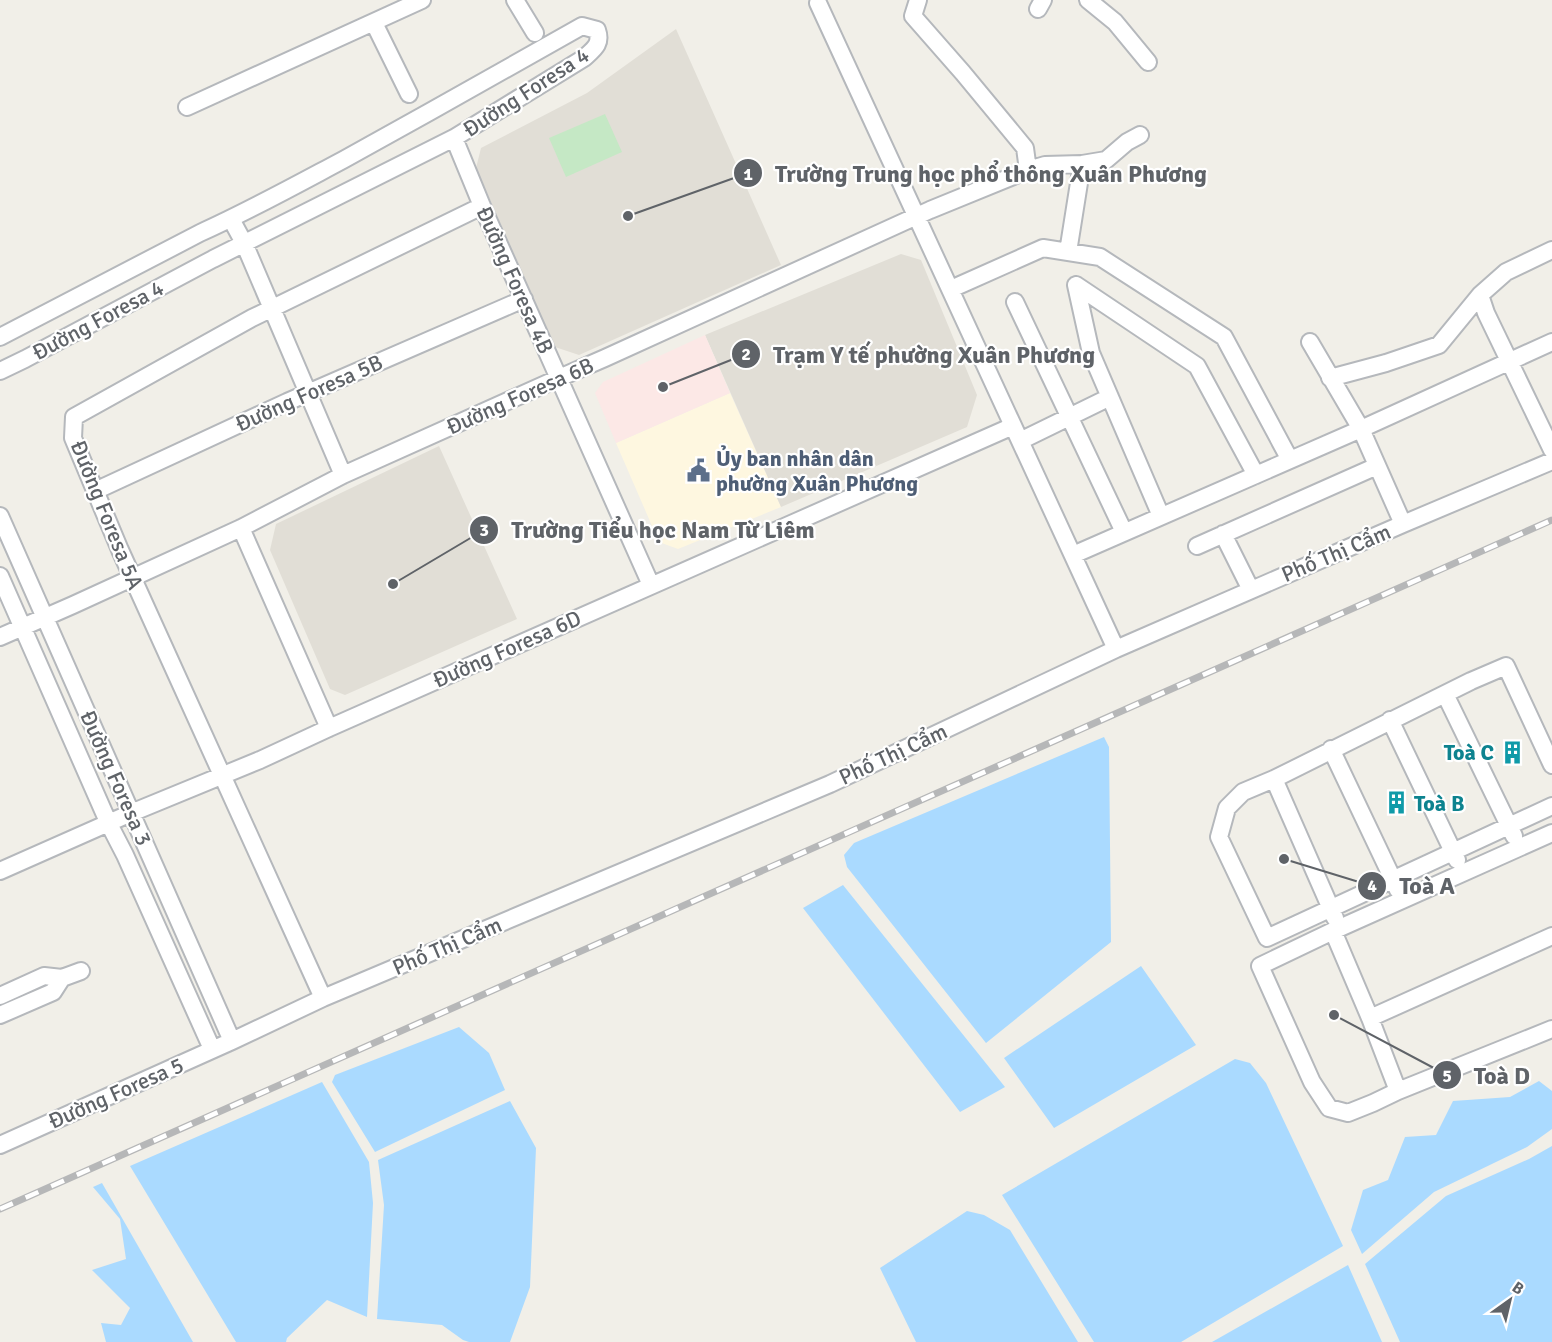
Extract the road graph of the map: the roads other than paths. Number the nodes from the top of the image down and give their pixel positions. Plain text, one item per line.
1 (422, 0) edge
2 (515, 0) edge
3 (918, 0) edge
4 (1088, 0) edge
5 (818, 3) dead end
6 (374, 23) junction
7 (535, 33) dead end
8 (1148, 62) dead end
9 (409, 94) dead end
10 (187, 107) dead end
11 (1140, 135) dead end
12 (454, 138) junction
13 (1082, 164) junction
14 (1028, 170) junction
15 (482, 206) junction
16 (917, 216) junction
17 (231, 219) junction
18 (244, 243) junction
19 (1552, 250) edge
20 (1068, 252) junction
21 (951, 290) junction
22 (1480, 295) junction
23 (524, 299) junction
24 (1015, 302) dead end
25 (272, 308) junction
26 (0, 337) edge
27 (1310, 342) dead end
28 (1552, 342) edge
29 (1509, 362) junction
30 (0, 371) edge
31 (559, 378) junction
32 (1330, 378) junction
33 (308, 393) junction
34 (1110, 397) junction
35 (1070, 417) junction
36 (1361, 429) junction
37 (1017, 433) junction
38 (1552, 450) edge
39 (1290, 460) junction
40 (1552, 461) edge
41 (1377, 466) junction
42 (344, 475) junction
43 (1256, 475) junction
44 (95, 490) junction
45 (0, 516) edge
46 (1161, 516) junction
47 (1403, 524) junction
48 (241, 528) junction
49 (1124, 532) junction
50 (1223, 534) junction
51 (1197, 546) dead end
52 (1072, 555) junction
53 (0, 576) edge
54 (132, 578) junction
55 (651, 585) junction
56 (1251, 590) junction
57 (44, 617) junction
58 (21, 627) junction
59 (0, 637) edge
60 (1116, 649) junction
61 (1445, 694) junction
62 (1390, 720) junction
63 (329, 728) junction
64 (1331, 749) junction
65 (1552, 765) edge
66 (222, 776) junction
67 (1274, 778) junction
68 (1552, 806) edge
69 (131, 813) junction
70 (109, 824) junction
71 (1510, 826) junction
72 (1552, 833) edge
73 (1519, 848) junction
74 (1454, 852) junction
75 (0, 871) edge
76 (1463, 873) junction
77 (1394, 880) junction
78 (1402, 900) junction
79 (1331, 908) junction
80 (1336, 930) junction
81 (1552, 936) edge
82 (81, 971) dead end
83 (63, 978) junction
84 (0, 996) edge
85 (323, 998) junction
86 (0, 1015) edge
87 (1370, 1018) junction
88 (1552, 1029) edge
89 (232, 1041) junction
90 (212, 1049) junction
91 (1398, 1091) junction
92 (0, 1145) edge

1 - 6 street
2 - 7 street
3 - 14 street
4 - 8 street
5 - 16 street
6 - 9 street
6 - 10 street
11 - 13 street, Đường Foresa 6B
12 - 15 street, Đường Foresa 4B
12 - 17 street, Đường Foresa 4
12 - 18 street, Đường Foresa 4
13 - 14 street, Đường Foresa 6B
13 - 20 street
14 - 16 street, Đường Foresa 6B
15 - 23 street, Đường Foresa 4B
15 - 25 street, Đường Foresa 5A
16 - 21 street
16 - 31 street, Đường Foresa 6B
17 - 18 street
17 - 26 street, Đường Foresa 4
18 - 25 street
18 - 30 street, Đường Foresa 4
19 - 22 street
20 - 21 street
20 - 39 street
21 - 37 street
22 - 29 street
22 - 32 street
23 - 31 street, Đường Foresa 4B
23 - 33 street, Đường Foresa 5B
24 - 35 street
25 - 33 street
25 - 44 street, Đường Foresa 5A
27 - 32 street
28 - 29 street
29 - 36 street
29 - 38 street
31 - 42 street, Đường Foresa 6B
31 - 55 street, Đường Foresa 4B
32 - 36 street
33 - 42 street
33 - 44 street, Đường Foresa 5B
34 - 35 street, Đường Foresa 6D
34 - 43 street
34 - 46 street
35 - 37 street, Đường Foresa 6D
35 - 49 street
36 - 39 street
36 - 41 street
37 - 52 street
37 - 55 street, Đường Foresa 6D
39 - 43 street
40 - 47 street, Phố Thị Cẩm
41 - 47 street
41 - 50 street
42 - 48 street, Đường Foresa 6B
43 - 46 street
44 - 54 street, Đường Foresa 5A
45 - 57 street, Đường Foresa 3
46 - 49 street
47 - 56 street, Phố Thị Cẩm
48 - 54 street, Đường Foresa 6B
48 - 63 street
49 - 52 street
50 - 51 street
50 - 56 street
52 - 60 street
53 - 58 street, Đường Foresa 3
54 - 57 street, Đường Foresa 6B
54 - 66 street, Đường Foresa 5A
55 - 63 street, Đường Foresa 6D
56 - 60 street, Phố Thị Cẩm
57 - 58 street, Đường Foresa 6B
57 - 69 street, Đường Foresa 3
58 - 59 street, Đường Foresa 6B
58 - 70 street, Đường Foresa 3
60 - 85 street, Phố Thị Cẩm
61 - 62 street
61 - 65 street
61 - 71 street
62 - 64 street
62 - 74 street
63 - 66 street, Đường Foresa 6D
64 - 67 street
64 - 77 street
66 - 69 street, Đường Foresa 6D
66 - 85 street, Đường Foresa 5A
67 - 79 street
67 - 79 street
68 - 71 street
69 - 70 street, Đường Foresa 6D
69 - 89 street, Đường Foresa 3
70 - 75 street, Đường Foresa 6D
70 - 90 street, Đường Foresa 3
71 - 73 street
71 - 74 street
72 - 73 street
73 - 76 street
74 - 76 street
74 - 77 street
76 - 78 street
77 - 78 street
77 - 79 street
78 - 80 street
79 - 80 street
80 - 87 street
80 - 91 street
81 - 87 street
82 - 83 street
83 - 84 street
83 - 86 street
85 - 89 street, Phố Thị Cẩm
87 - 91 street
88 - 91 street
89 - 90 street, Đường Foresa 5
90 - 92 street, Đường Foresa 5

